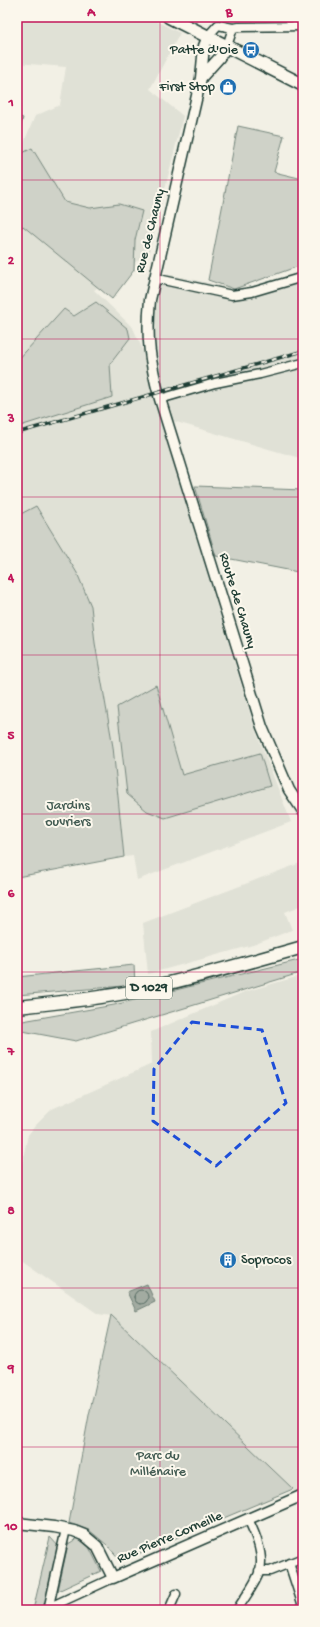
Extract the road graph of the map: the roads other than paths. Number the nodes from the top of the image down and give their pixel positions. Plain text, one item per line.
1 (169, 17) edge
2 (221, 17) edge
3 (218, 25) junction
4 (303, 26) edge
5 (233, 28) junction
6 (208, 36) junction
7 (227, 46) junction
8 (201, 78) junction
9 (303, 84) edge
10 (303, 277) edge
11 (154, 278) junction
12 (303, 363) edge
13 (159, 396) junction
14 (303, 811) edge
15 (303, 947) edge
16 (17, 1007) edge
17 (303, 1495) edge
18 (248, 1519) junction
19 (17, 1523) edge
20 (66, 1529) junction
21 (303, 1558) edge
22 (289, 1563) junction
23 (259, 1571) junction
24 (113, 1578) junction
25 (176, 1594) dead end
26 (303, 1606) edge
27 (48, 1609) edge
28 (169, 1610) edge
29 (237, 1610) edge

1 - 6 main road
2 - 3 street
3 - 5 street
3 - 6 street
4 - 5 street
5 - 7 street
6 - 7 main road
6 - 8 street, Rue de Chauny
7 - 8 street, Rue de Chauny
7 - 9 main road
8 - 11 street, Rue de Chauny
10 - 11 street
11 - 13 street, Rue de Chauny
12 - 13 street
13 - 14 street, Route de Chauny
15 - 16 main road, D 1029
17 - 18 street, Rue Pierre Corneille
18 - 23 street
18 - 24 street, Rue Pierre Corneille
19 - 20 street
20 - 24 street
20 - 27 street
21 - 22 street
22 - 23 street
22 - 26 street
23 - 29 street
24 - 27 street, Rue Pierre Corneille
25 - 28 street

